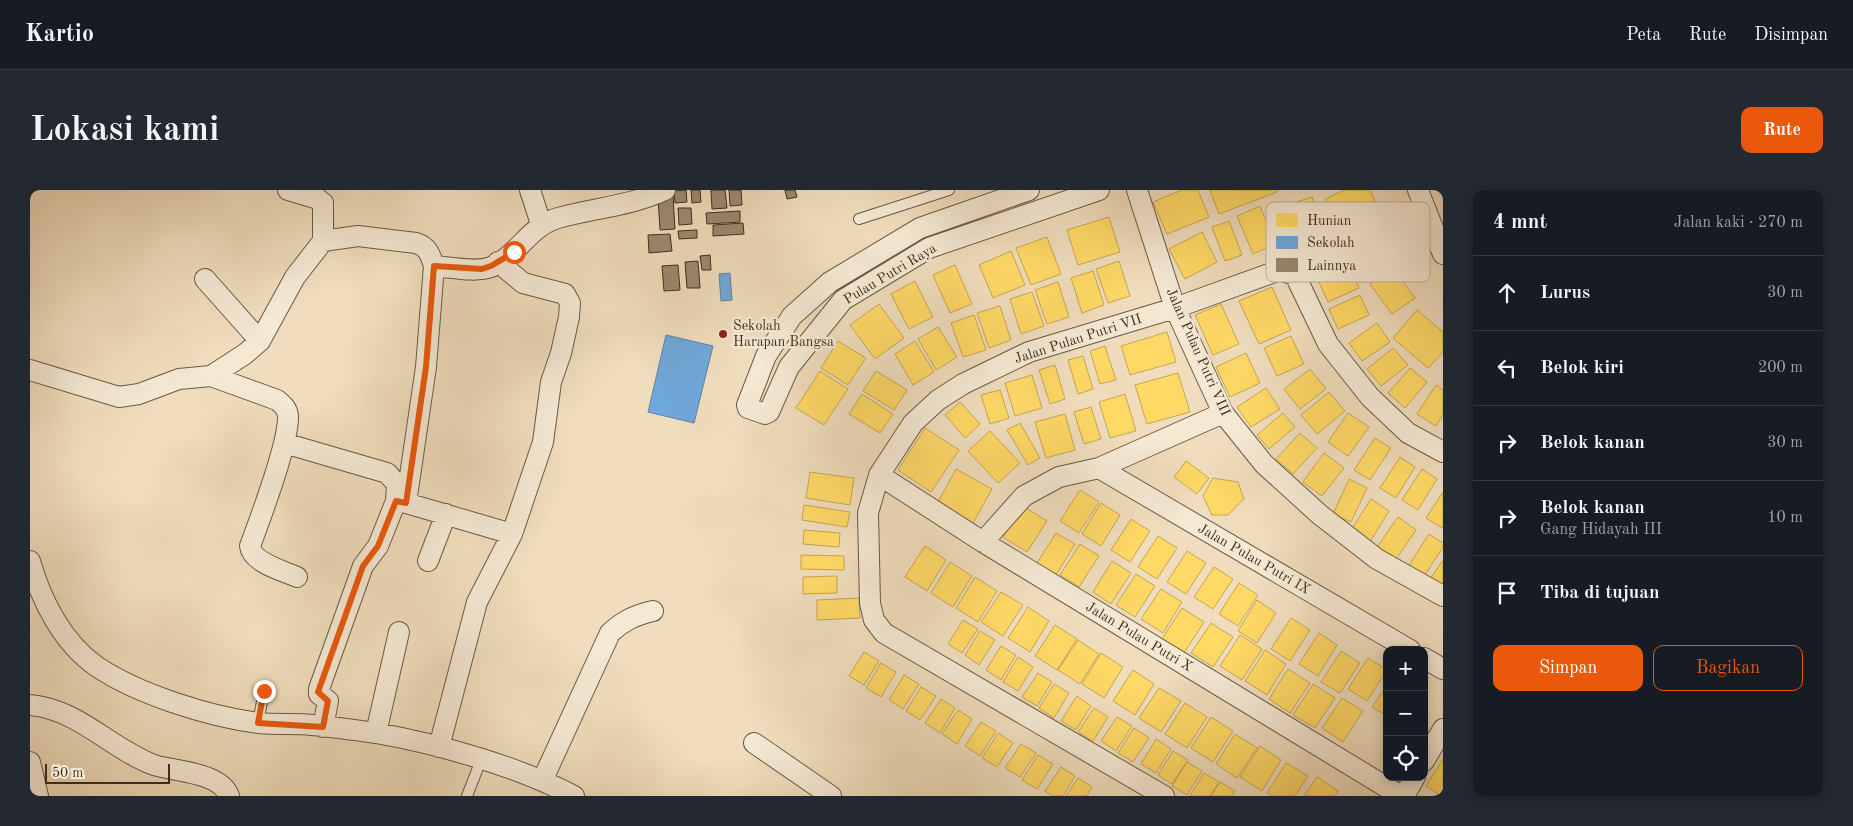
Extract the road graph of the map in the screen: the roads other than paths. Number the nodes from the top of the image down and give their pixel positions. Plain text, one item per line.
1 (288, 190) edge
2 (530, 190) edge
3 (665, 190) edge
4 (948, 190) edge
5 (1028, 190) edge
6 (1099, 190) edge
7 (1137, 190) edge
8 (1418, 190) edge
9 (1423, 202) edge
10 (859, 219) dead end
11 (1430, 221) edge
12 (541, 224) junction
13 (323, 241) junction
14 (1443, 254) edge
15 (498, 262) junction
16 (434, 266) junction
17 (1266, 275) edge
18 (205, 279) dead end
19 (830, 282) junction
20 (1298, 282) edge
21 (843, 300) junction
22 (1175, 308) junction
23 (260, 340) junction
24 (30, 370) edge
25 (211, 376) junction
26 (1223, 413) junction
27 (284, 443) junction
28 (1443, 452) edge
29 (1099, 468) junction
30 (879, 474) junction
31 (401, 502) junction
32 (446, 514) junction
33 (512, 534) junction
34 (982, 542) junction
35 (428, 560) dead end
36 (30, 562) edge
37 (297, 577) dead end
38 (1443, 596) edge
39 (653, 611) dead end
40 (399, 632) dead end
41 (1403, 646) edge
42 (1428, 660) edge
43 (1443, 669) edge
44 (264, 691) dead end
45 (30, 705) edge
46 (258, 723) junction
47 (323, 727) junction
48 (1443, 729) edge
49 (376, 733) junction
50 (754, 743) dead end
51 (440, 747) junction
52 (1428, 754) edge
53 (481, 760) junction
54 (30, 762) edge
55 (543, 780) junction
56 (1412, 781) edge
57 (38, 796) edge
58 (228, 796) edge
59 (467, 796) edge
60 (574, 796) edge
61 (831, 796) edge
62 (1164, 796) edge
63 (1403, 796) edge

1 - 13 street
2 - 12 street
3 - 12 street
4 - 10 lane
5 - 19 street, Pulau Putri Raya
6 - 21 street, Pulau Putri Raya
7 - 22 street, Jalan Pulau Putri VIII
8 - 9 street
11 - 14 street
12 - 15 street
13 - 16 street
13 - 23 street
15 - 16 street
15 - 33 street
16 - 31 street
17 - 22 street, Jalan Pulau Putri VII
18 - 23 street
19 - 21 street
19 - 21 street, Pulau Putri Raya
20 - 28 street, Jalan Pulau Putri VII
22 - 26 street, Jalan Pulau Putri VIII
22 - 30 street, Jalan Pulau Putri VII
23 - 25 street
24 - 25 street
25 - 27 street
26 - 29 street
26 - 38 street, Jalan Pulau Putri VIII
27 - 31 street
27 - 37 street
29 - 34 street
29 - 41 street, Jalan Pulau Putri IX
30 - 34 street, Jalan Pulau Putri X
30 - 62 street, Jalan Pulau Putri VII
31 - 32 street
31 - 47 street
32 - 33 street
32 - 35 street
33 - 51 street
34 - 63 street, Jalan Pulau Putri X
36 - 46 street
39 - 55 street
40 - 49 street
42 - 43 street
44 - 46 lane
45 - 58 street
46 - 47 street
47 - 49 street
48 - 52 street
49 - 51 street
50 - 61 street
51 - 53 street
53 - 55 street
53 - 59 lane
54 - 57 street
55 - 60 street
56 - 63 street

